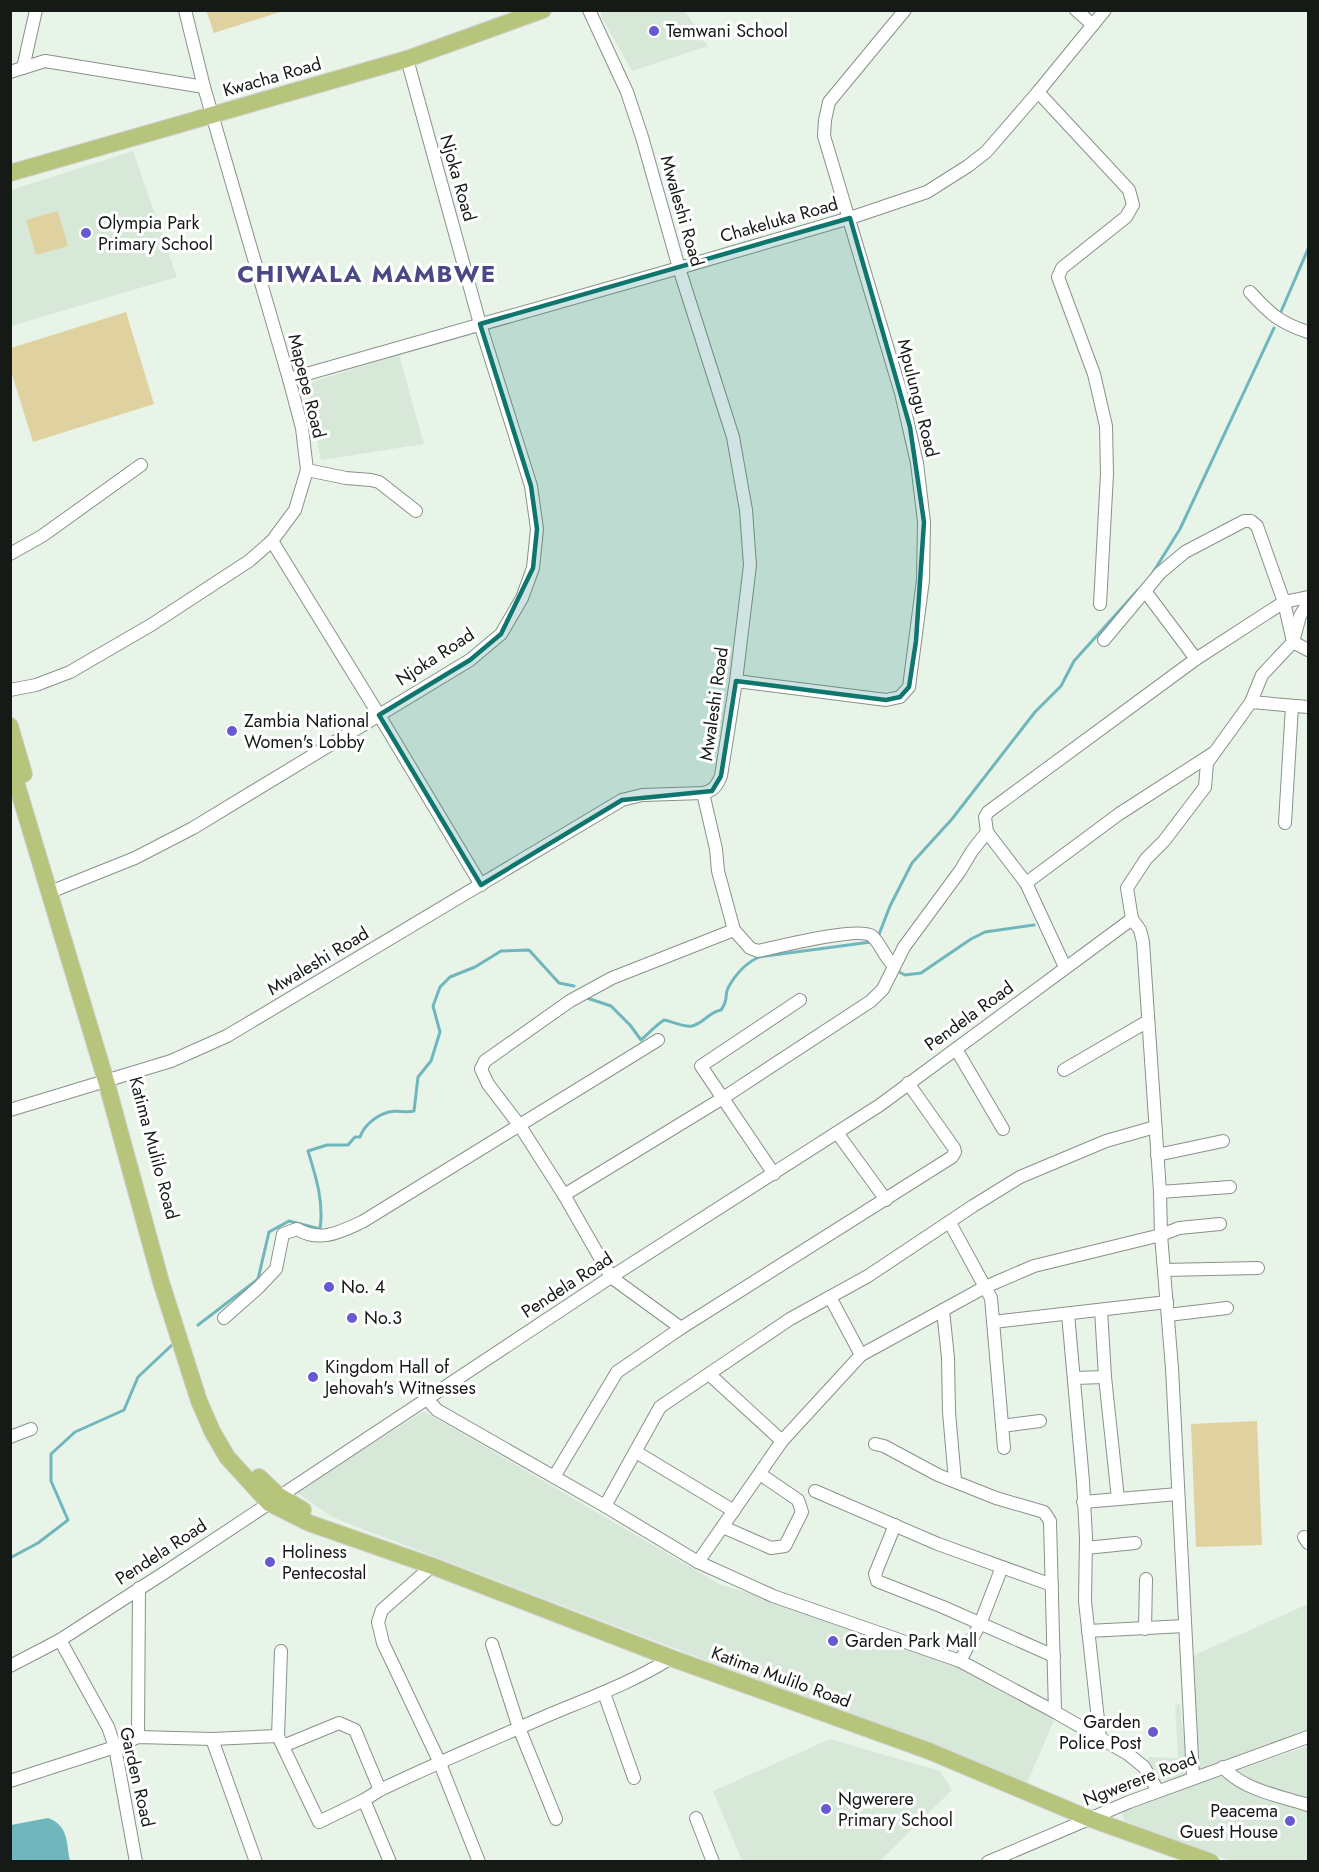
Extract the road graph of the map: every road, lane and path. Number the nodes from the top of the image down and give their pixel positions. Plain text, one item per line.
1 (36, 10) edge
2 (184, 10) edge
3 (543, 10) edge
4 (589, 10) edge
5 (905, 10) edge
6 (1076, 10) edge
7 (1105, 10) edge
8 (1093, 25) junction
9 (407, 58) junction
10 (17, 70) edge
11 (204, 87) junction
12 (1038, 92) junction
13 (213, 115) junction
14 (10, 173) edge
15 (850, 218) junction
16 (679, 268) junction
17 (1250, 292) dead end
18 (480, 324) junction
19 (1308, 332) edge
20 (289, 378) junction
21 (141, 465) dead end
22 (307, 470) junction
23 (416, 511) dead end
24 (272, 542) junction
25 (10, 554) edge
26 (1145, 591) junction
27 (1308, 597) edge
28 (1284, 602) junction
29 (1308, 603) edge
30 (1100, 604) dead end
31 (1104, 640) dead end
32 (1293, 642) junction
33 (1308, 650) edge
34 (1196, 659) junction
35 (736, 681) junction
36 (10, 690) edge
37 (1251, 702) junction
38 (1292, 706) junction
39 (1308, 707) edge
40 (379, 715) junction
41 (10, 726) edge
42 (1215, 752) junction
43 (13, 758) edge
44 (703, 793) junction
45 (1285, 823) dead end
46 (987, 832) junction
47 (1026, 884) junction
48 (481, 885) junction
49 (55, 890) junction
50 (1132, 920) junction
51 (734, 930) junction
52 (894, 966) junction
53 (1065, 967) junction
54 (800, 1000) dead end
55 (1148, 1021) junction
56 (658, 1040) dead end
57 (956, 1049) junction
58 (1064, 1070) dead end
59 (110, 1079) junction
60 (908, 1083) junction
61 (723, 1098) junction
62 (10, 1110) edge
63 (520, 1126) junction
64 (1155, 1127) junction
65 (1003, 1129) dead end
66 (838, 1134) junction
67 (1222, 1141) dead end
68 (1157, 1155) junction
69 (774, 1174) junction
70 (1230, 1187) dead end
71 (1160, 1192) junction
72 (564, 1195) junction
73 (886, 1200) junction
74 (950, 1223) junction
75 (1220, 1224) dead end
76 (1161, 1235) junction
77 (1258, 1268) dead end
78 (1164, 1270) junction
79 (611, 1277) junction
80 (985, 1287) junction
81 (830, 1297) junction
82 (1167, 1302) junction
83 (1227, 1308) dead end
84 (943, 1310) junction
85 (1101, 1310) junction
86 (1068, 1314) junction
87 (1168, 1315) junction
88 (224, 1318) dead end
89 (993, 1322) junction
90 (681, 1328) junction
91 (861, 1355) junction
92 (709, 1374) junction
93 (1105, 1377) junction
94 (1074, 1378) junction
95 (427, 1400) junction
96 (1040, 1421) dead end
97 (1002, 1426) junction
98 (31, 1429) dead end
99 (10, 1437) edge
100 (782, 1441) junction
101 (875, 1444) dead end
102 (1005, 1448) dead end
103 (636, 1452) junction
104 (759, 1474) junction
105 (554, 1477) junction
106 (955, 1481) junction
107 (815, 1491) dead end
108 (1178, 1494) junction
109 (1118, 1499) junction
110 (274, 1500) junction
111 (1083, 1502) junction
112 (605, 1506) junction
113 (734, 1511) junction
114 (895, 1525) junction
115 (723, 1527) junction
116 (1135, 1543) dead end
117 (1086, 1548) junction
118 (698, 1562) junction
119 (432, 1566) junction
120 (1002, 1567) junction
121 (1146, 1580) dead end
122 (1052, 1586) junction
123 (139, 1588) junction
124 (980, 1624) junction
125 (1185, 1626) junction
126 (1145, 1629) junction
127 (1088, 1631) junction
128 (60, 1640) junction
129 (492, 1644) dead end
130 (281, 1651) dead end
131 (1054, 1656) junction
132 (671, 1658) junction
133 (960, 1661) junction
134 (10, 1665) edge
135 (604, 1693) junction
136 (1055, 1712) junction
137 (519, 1728) junction
138 (138, 1737) junction
139 (1308, 1737) edge
140 (1100, 1738) junction
141 (212, 1739) junction
142 (280, 1741) junction
143 (115, 1747) junction
144 (439, 1761) junction
145 (1223, 1767) junction
146 (1193, 1777) junction
147 (634, 1778) dead end
148 (10, 1781) edge
149 (380, 1790) junction
150 (1158, 1791) junction
151 (363, 1800) junction
152 (1308, 1805) edge
153 (696, 1818) dead end
154 (1088, 1818) junction
155 (556, 1819) dead end
156 (994, 1860) edge
157 (136, 1862) edge
158 (256, 1862) edge
159 (390, 1862) edge
160 (479, 1862) edge
161 (713, 1862) edge
162 (1211, 1862) edge

1 - 10 street
2 - 11 street, Mapepe Road
3 - 9 main road, Kwacha Road
4 - 16 street, Mwaleshi Road
5 - 15 street, Mpulungu Road
6 - 8 street
7 - 8 street, Chakeluka Road
8 - 12 street, Chakeluka Road
9 - 13 main road, Kwacha Road
9 - 18 street, Njoka Road
10 - 11 street
11 - 13 street, Mapepe Road
12 - 15 street, Chakeluka Road
12 - 30 street
13 - 14 main road, Kwacha Road
13 - 20 street, Mapepe Road
15 - 16 street, Chakeluka Road
15 - 35 street, Mpulungu Road
16 - 18 street, Chakeluka Road
16 - 35 street, Mwaleshi Road
17 - 19 street
18 - 20 street, Chakeluka Road
18 - 40 street, Njoka Road
20 - 22 street, Mapepe Road
21 - 25 street
22 - 23 street
22 - 24 street, Mapepe Road
24 - 36 street, Mapepe Road
24 - 40 street
26 - 28 street
26 - 31 street
26 - 34 street
27 - 28 street
28 - 32 street
28 - 34 street
29 - 32 street
32 - 33 street
32 - 37 street
34 - 46 street
35 - 44 street, Mwaleshi Road
37 - 38 street
37 - 42 street
38 - 39 street
38 - 45 street
40 - 48 street
40 - 49 street, Njoka Road
41 - 43 main road, Katima Mulilo Road
42 - 47 street
42 - 50 street
43 - 49 main road, Katima Mulilo Road
44 - 48 street, Mwaleshi Road
44 - 51 street
46 - 47 street
46 - 52 street
47 - 53 street
48 - 59 street, Mwaleshi Road
49 - 59 main road, Katima Mulilo Road
50 - 53 street, Pendela Road
50 - 55 street
51 - 52 street
51 - 63 street
52 - 61 street
53 - 57 street, Pendela Road
54 - 61 street
55 - 58 street
55 - 64 street
56 - 63 street
57 - 60 street, Pendela Road
57 - 65 street
59 - 62 street, Mwaleshi Road
59 - 110 main road, Katima Mulilo Road
60 - 66 street, Pendela Road
60 - 73 street
61 - 69 street
61 - 72 street
63 - 72 street
63 - 88 street
64 - 68 street
64 - 74 street
66 - 69 street, Pendela Road
66 - 73 street
67 - 68 street
68 - 71 street
69 - 79 street, Pendela Road
70 - 71 street
71 - 76 street
72 - 79 street
73 - 90 street
74 - 80 street
74 - 81 street
75 - 76 street
76 - 78 street
76 - 80 street
77 - 78 street
78 - 82 street
79 - 90 street
79 - 95 street, Pendela Road
80 - 84 street
80 - 89 street
81 - 91 street
81 - 92 street
82 - 85 street
82 - 87 street
83 - 87 street
84 - 91 street
84 - 106 street
85 - 86 street
85 - 93 street
86 - 89 street
86 - 94 street
87 - 108 street
89 - 97 street
90 - 105 street
91 - 100 street
92 - 100 street
92 - 103 street
93 - 94 street
93 - 109 street
94 - 111 street
95 - 105 street
95 - 110 street, Pendela Road
96 - 97 street
97 - 102 street
98 - 99 street
100 - 104 street
101 - 106 street
103 - 112 street
103 - 113 street
104 - 113 street
104 - 115 street
105 - 112 street
106 - 122 street
107 - 114 street
108 - 109 street
108 - 125 street
109 - 111 street
110 - 119 main road, Katima Mulilo Road
110 - 123 street, Pendela Road
111 - 117 street
112 - 118 street
113 - 115 street
114 - 120 street
114 - 124 street
115 - 118 street
116 - 117 street
117 - 127 street
118 - 133 street
119 - 132 main road, Katima Mulilo Road
119 - 144 street
120 - 122 street
120 - 124 street
121 - 126 street
122 - 131 street
123 - 128 street, Pendela Road
123 - 138 street
124 - 131 street
124 - 133 street
125 - 126 street
125 - 146 street
126 - 127 street
127 - 140 street
128 - 134 street, Pendela Road
128 - 143 street, Garden Road
129 - 137 street
130 - 142 street
131 - 136 street
132 - 135 street
132 - 154 main road, Katima Mulilo Road
133 - 136 street
135 - 137 street
135 - 147 street
136 - 140 street
137 - 144 street
137 - 155 street
138 - 141 street
138 - 143 street
139 - 145 street, Ngwerere Road
140 - 150 street
141 - 142 street
141 - 158 street
142 - 149 street
142 - 151 street
143 - 148 street
143 - 157 street, Garden Road
144 - 149 street
144 - 160 street
145 - 146 street, Ngwerere Road
145 - 152 street
146 - 150 street, Ngwerere Road
149 - 151 street
150 - 154 street, Ngwerere Road
151 - 159 street
153 - 161 street
154 - 156 street, Ngwerere Road
154 - 162 main road, Katima Mulilo Road

